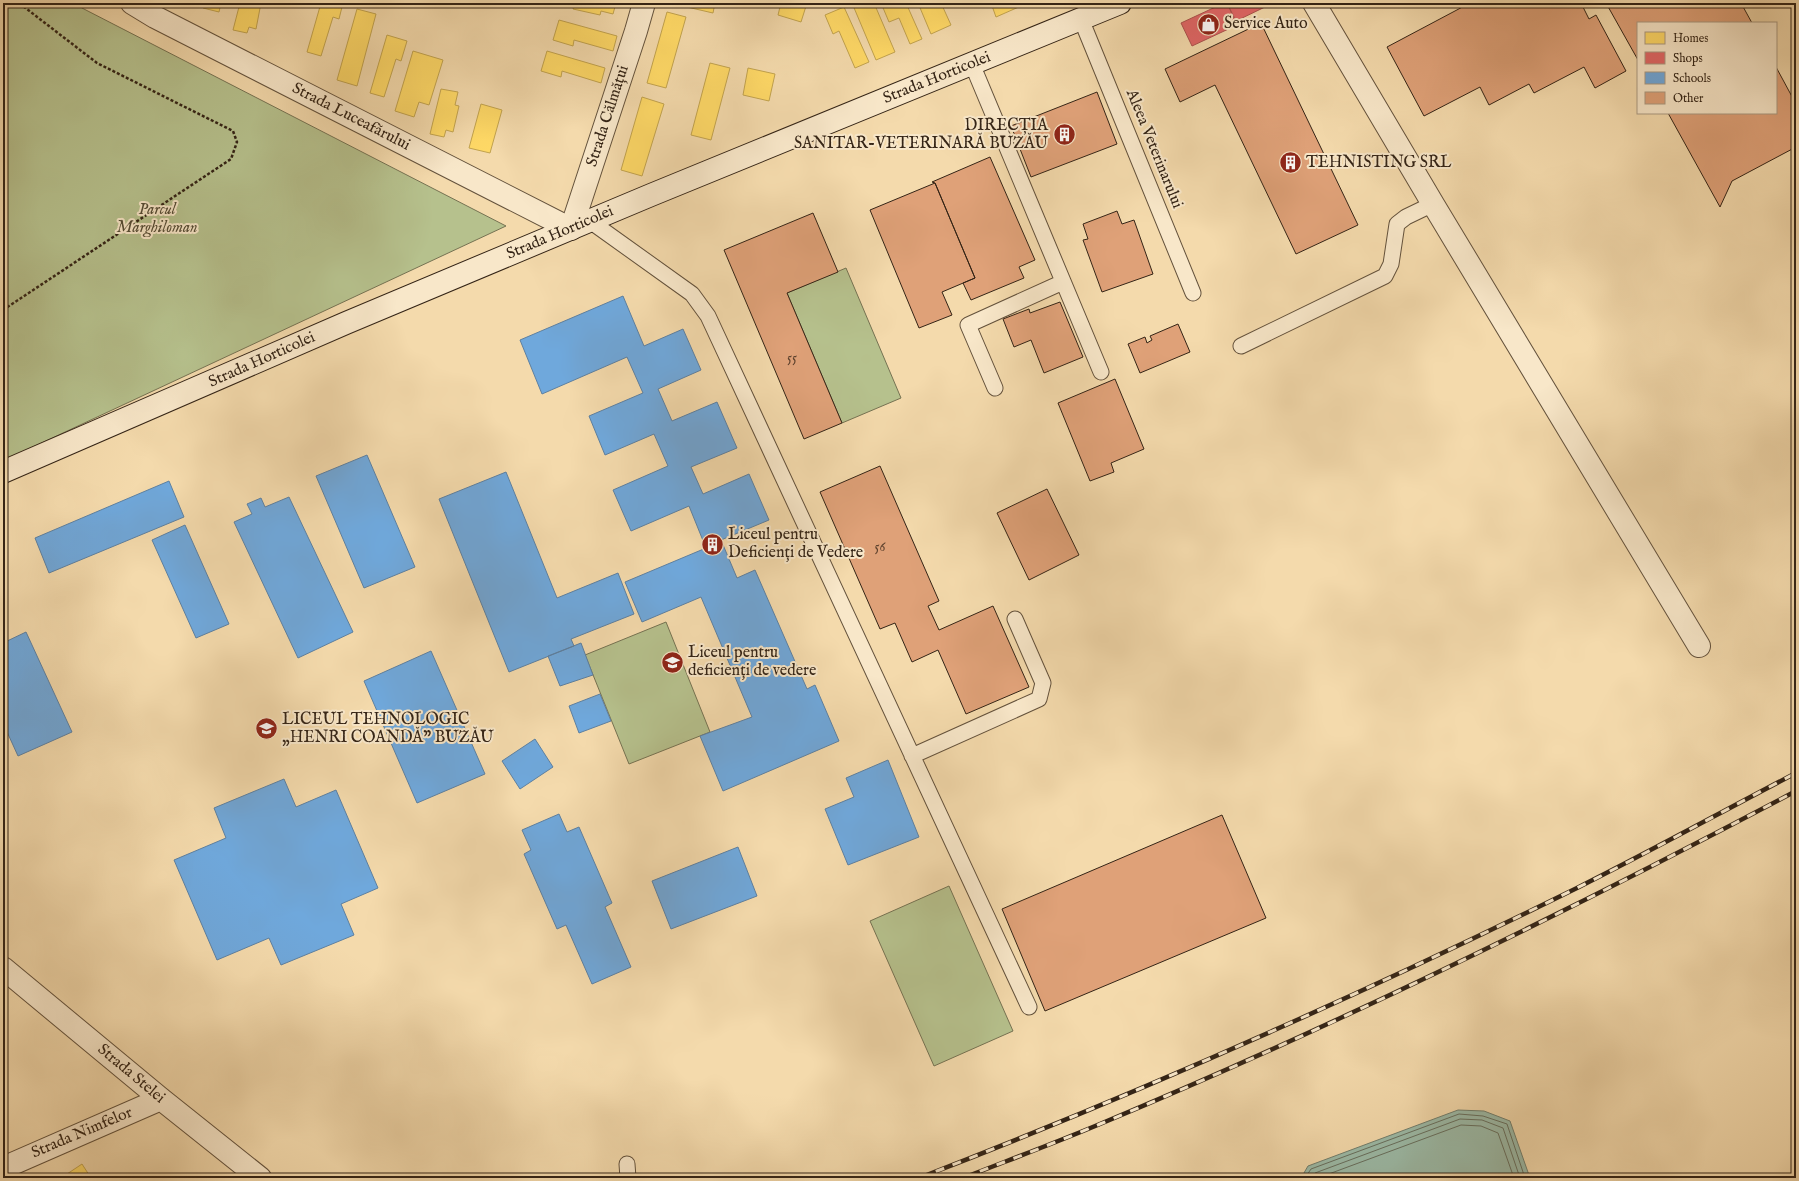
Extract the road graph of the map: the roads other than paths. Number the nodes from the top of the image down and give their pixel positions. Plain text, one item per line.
1 (132, 3) edge
2 (644, 3) edge
3 (1120, 3) edge
4 (1314, 3) edge
5 (1081, 19) junction
6 (972, 64) junction
7 (1433, 204) junction
8 (580, 225) junction
9 (1063, 282) junction
10 (1193, 293) dead end
11 (1241, 346) dead end
12 (1101, 372) dead end
13 (995, 388) dead end
14 (3, 472) edge
15 (1015, 619) dead end
16 (1699, 646) dead end
17 (912, 756) junction
18 (3, 968) edge
19 (1029, 1007) dead end
20 (161, 1099) junction
21 (3, 1168) edge
22 (260, 1178) edge

1 - 8 street, Strada Luceafărului
2 - 8 street, Strada Călmățui
3 - 5 street, Strada Horticolei
4 - 7 street
5 - 6 street, Strada Horticolei
5 - 10 lane, Aleea Veterinarului
6 - 8 street, Strada Horticolei
6 - 9 lane
7 - 11 lane
7 - 16 street
8 - 14 street, Strada Horticolei
8 - 17 lane
9 - 12 lane
9 - 13 lane
15 - 17 lane
17 - 19 lane
18 - 20 street, Strada Stelei
20 - 21 street, Strada Nimfelor
20 - 22 street, Strada Stelei

